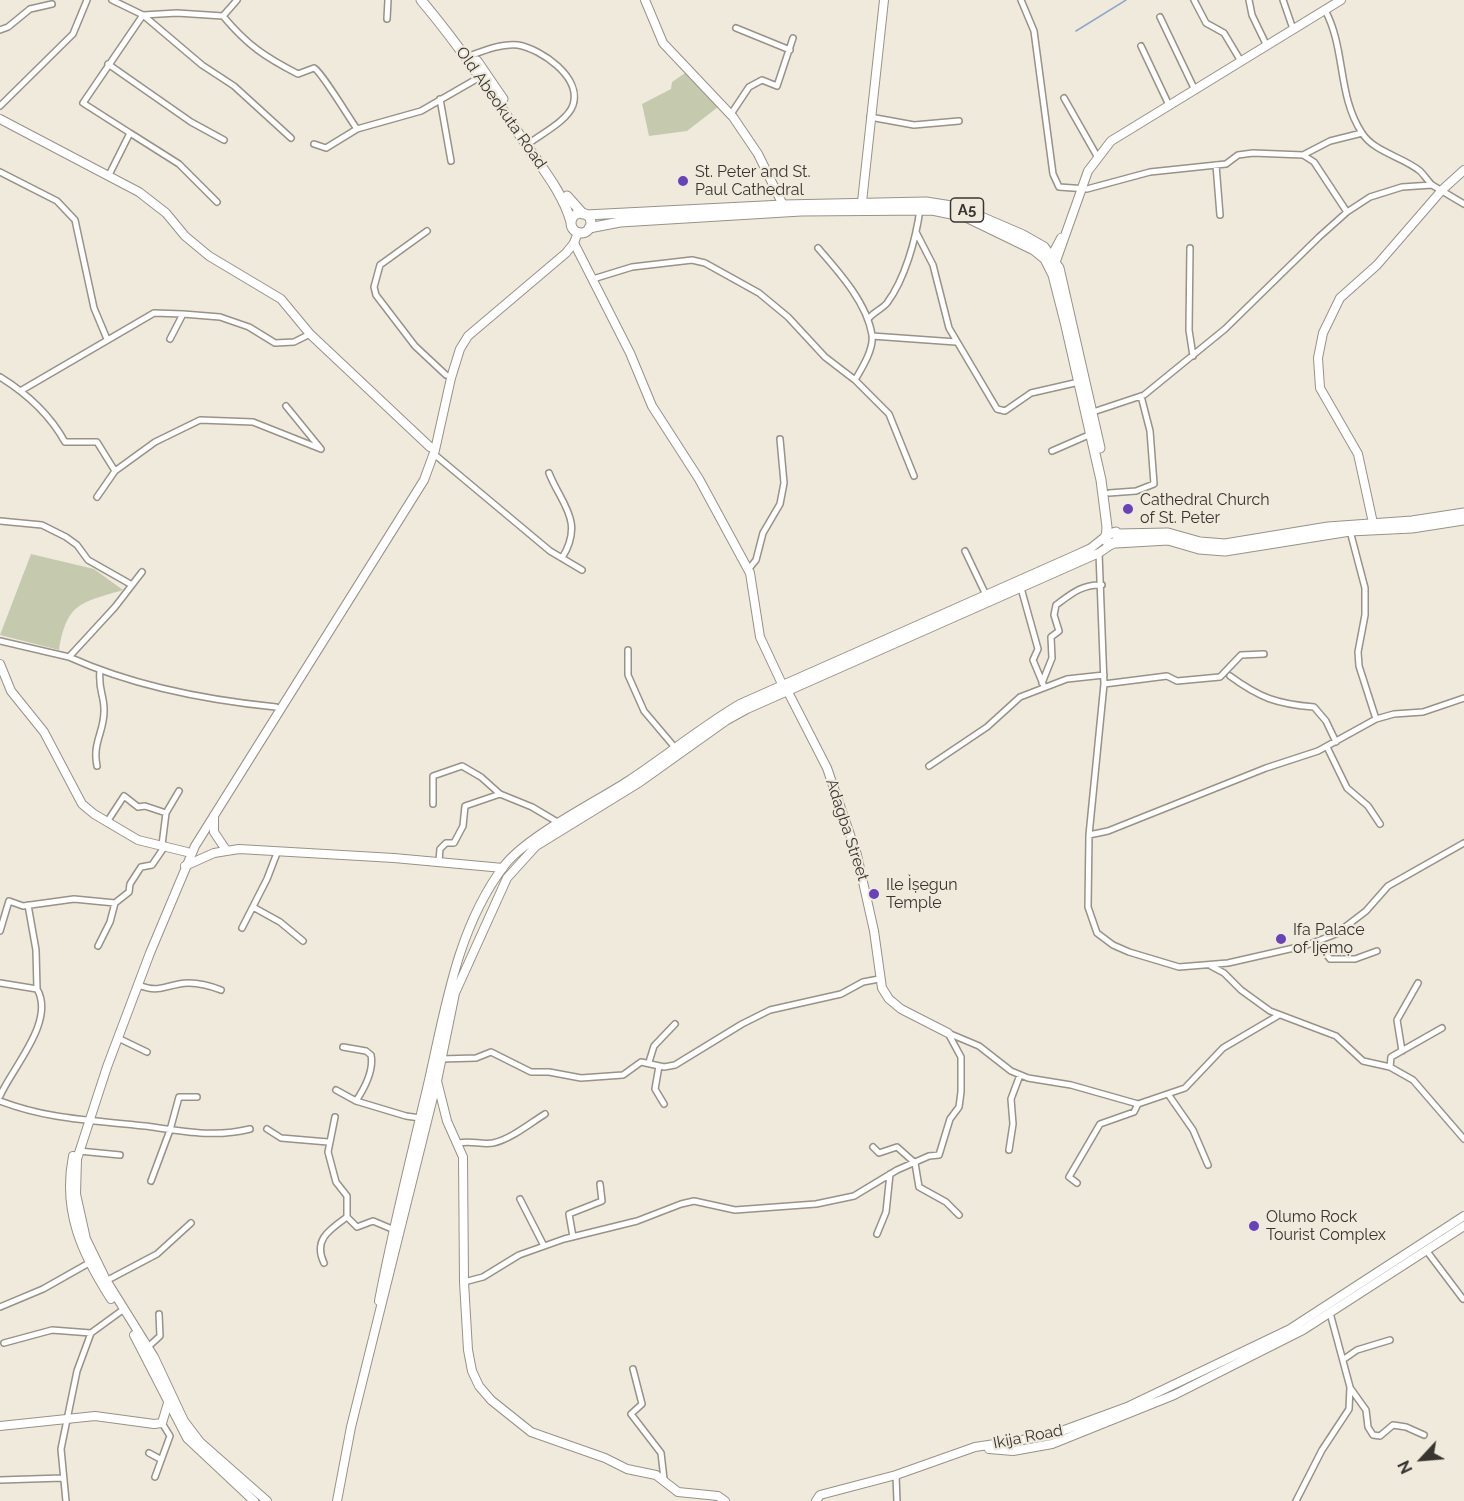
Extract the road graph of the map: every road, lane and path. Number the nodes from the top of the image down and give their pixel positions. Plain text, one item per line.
1 (87, 0) edge
2 (112, 0) edge
3 (237, 0) edge
4 (388, 0) edge
5 (421, 0) edge
6 (428, 0) edge
7 (645, 0) edge
8 (884, 0) edge
9 (1022, 0) edge
10 (1194, 0) edge
11 (1249, 0) edge
12 (1282, 0) edge
13 (1334, 0) edge
14 (1341, 0) edge
15 (52, 4) dead end
16 (1325, 10) junction
17 (143, 15) junction
18 (223, 16) junction
19 (1160, 17) dead end
20 (387, 19) dead end
21 (1292, 26) junction
22 (736, 28) dead end
23 (0, 30) edge
24 (793, 38) dead end
25 (1265, 42) junction
26 (1141, 46) dead end
27 (790, 50) junction
28 (472, 55) junction
29 (1239, 57) junction
30 (108, 64) junction
31 (480, 77) junction
32 (1193, 86) junction
33 (1064, 98) dead end
34 (440, 99) junction
35 (1167, 101) junction
36 (0, 106) edge
37 (731, 114) junction
38 (870, 117) junction
39 (0, 119) edge
40 (959, 121) dead end
41 (357, 129) junction
42 (130, 133) junction
43 (1362, 133) junction
44 (291, 138) dead end
45 (224, 140) dead end
46 (531, 142) junction
47 (314, 144) dead end
48 (1096, 154) junction
49 (1303, 155) junction
50 (451, 161) dead end
51 (1215, 165) junction
52 (1464, 170) edge
53 (0, 172) edge
54 (109, 175) junction
55 (1432, 185) junction
56 (1078, 190) junction
57 (1442, 190) junction
58 (217, 202) dead end
59 (862, 202) junction
60 (1464, 204) edge
61 (783, 205) junction
62 (920, 209) junction
63 (1347, 212) junction
64 (584, 214) junction
65 (1220, 215) dead end
66 (574, 228) junction
67 (589, 228) junction
68 (427, 231) dead end
69 (916, 232) junction
70 (574, 243) junction
71 (818, 248) dead end
72 (1190, 248) dead end
73 (1054, 258) junction
74 (593, 279) junction
75 (183, 314) junction
76 (869, 318) junction
77 (1070, 325) junction
78 (310, 334) junction
79 (872, 336) junction
80 (106, 339) junction
81 (170, 339) dead end
82 (956, 342) junction
83 (1193, 356) junction
84 (446, 375) junction
85 (0, 377) edge
86 (855, 380) junction
87 (1078, 382) junction
88 (22, 390) junction
89 (1141, 396) junction
90 (286, 406) dead end
91 (1093, 411) junction
92 (1091, 434) junction
93 (780, 439) dead end
94 (432, 450) junction
95 (1052, 451) dead end
96 (115, 471) junction
97 (549, 473) dead end
98 (914, 476) dead end
99 (1109, 493) junction
100 (97, 497) dead end
101 (1464, 513) edge
102 (1464, 520) edge
103 (0, 521) edge
104 (1372, 523) junction
105 (1350, 531) junction
106 (1112, 537) junction
107 (965, 551) dead end
108 (1099, 553) junction
109 (562, 558) junction
110 (582, 570) dead end
111 (748, 570) junction
112 (142, 572) dead end
113 (132, 585) junction
114 (1102, 585) junction
115 (1021, 588) junction
116 (986, 595) junction
117 (0, 641) edge
118 (628, 650) dead end
119 (1264, 654) dead end
120 (69, 657) junction
121 (0, 664) edge
122 (100, 671) junction
123 (1104, 675) junction
124 (1230, 676) dead end
125 (1104, 684) junction
126 (1043, 685) junction
127 (785, 687) junction
128 (1464, 698) edge
129 (276, 706) junction
130 (1376, 719) junction
131 (1336, 742) junction
132 (674, 747) junction
133 (1327, 747) junction
134 (681, 753) junction
135 (98, 766) dead end
136 (929, 766) dead end
137 (178, 791) dead end
138 (500, 794) junction
139 (433, 804) dead end
140 (166, 813) junction
141 (214, 813) junction
142 (107, 822) junction
143 (560, 824) junction
144 (1380, 824) dead end
145 (1089, 835) junction
146 (1464, 843) edge
147 (163, 845) junction
148 (226, 850) junction
149 (187, 852) junction
150 (277, 853) junction
151 (439, 861) junction
152 (185, 866) junction
153 (503, 868) junction
154 (115, 903) junction
155 (27, 905) junction
156 (253, 907) junction
157 (242, 928) dead end
158 (0, 931) edge
159 (303, 941) dead end
160 (1317, 942) junction
161 (98, 946) dead end
162 (1377, 951) dead end
163 (1209, 965) junction
164 (879, 978) junction
165 (0, 983) edge
166 (1418, 983) dead end
167 (138, 985) junction
168 (36, 989) junction
169 (221, 990) dead end
170 (1279, 1015) junction
171 (675, 1024) dead end
172 (1442, 1028) dead end
173 (948, 1034) junction
174 (118, 1038) junction
175 (440, 1040) junction
176 (343, 1047) dead end
177 (1402, 1051) junction
178 (147, 1052) dead end
179 (441, 1059) junction
180 (649, 1062) junction
181 (659, 1066) junction
182 (1390, 1067) junction
183 (1020, 1075) junction
184 (437, 1081) junction
185 (3, 1082) edge
186 (336, 1090) dead end
187 (1168, 1094) junction
188 (0, 1096) edge
189 (196, 1097) dead end
190 (0, 1101) edge
191 (356, 1101) junction
192 (664, 1104) dead end
193 (1138, 1104) junction
194 (544, 1114) dead end
195 (335, 1118) dead end
196 (420, 1118) junction
197 (85, 1121) junction
198 (250, 1129) dead end
199 (267, 1129) dead end
200 (170, 1130) junction
201 (1464, 1139) edge
202 (328, 1142) junction
203 (459, 1143) junction
204 (873, 1147) dead end
205 (1009, 1150) dead end
206 (79, 1151) junction
207 (120, 1155) dead end
208 (915, 1163) junction
209 (1208, 1165) dead end
210 (890, 1174) junction
211 (151, 1180) dead end
212 (600, 1184) dead end
213 (1077, 1184) dead end
214 (520, 1198) dead end
215 (960, 1215) dead end
216 (1464, 1216) edge
217 (347, 1217) junction
218 (191, 1223) dead end
219 (1464, 1226) edge
220 (392, 1229) junction
221 (877, 1234) dead end
222 (573, 1237) junction
223 (543, 1246) junction
224 (1426, 1250) junction
225 (89, 1263) junction
226 (324, 1263) dead end
227 (104, 1282) junction
228 (464, 1282) junction
229 (1463, 1299) edge
230 (0, 1307) edge
231 (122, 1310) junction
232 (1330, 1313) junction
233 (159, 1314) dead end
234 (91, 1333) junction
235 (1390, 1340) dead end
236 (4, 1343) dead end
237 (148, 1347) junction
238 (1344, 1359) junction
239 (633, 1369) dead end
240 (366, 1370) junction
241 (1350, 1387) junction
242 (171, 1403) junction
243 (68, 1416) junction
244 (162, 1423) junction
245 (1, 1424) edge
246 (1424, 1435) dead end
247 (975, 1447) junction
248 (149, 1453) dead end
249 (160, 1460) junction
250 (896, 1475) junction
251 (155, 1477) dead end
252 (62, 1478) junction
253 (664, 1479) junction
254 (0, 1480) edge
255 (255, 1498) edge
256 (817, 1499) edge
257 (66, 1501) edge
258 (267, 1501) edge
259 (338, 1501) edge
260 (725, 1501) edge
261 (897, 1501) edge
262 (1296, 1501) edge

1 - 36 street
2 - 17 street
3 - 18 street
4 - 20 street
5 - 31 highway, Old Abeokuta Road
6 - 28 highway, Old Abeokuta Road
7 - 37 street
8 - 38 street
9 - 56 street
10 - 29 street
11 - 25 street
12 - 21 street
13 - 21 street
14 - 16 street
15 - 23 street
16 - 43 street
16 - 48 street
17 - 18 street
17 - 30 street
17 - 44 street
18 - 41 street
19 - 32 street
21 - 25 street
22 - 27 street
24 - 27 street
25 - 29 street
26 - 35 street
27 - 37 street
28 - 46 highway, Old Abeokuta Road
28 - 46 street
29 - 32 street
30 - 42 street
30 - 45 street
31 - 34 street
31 - 66 highway, Old Abeokuta Road
32 - 35 street
33 - 48 street
34 - 41 street
34 - 50 street
35 - 48 street
37 - 61 street
38 - 40 street
38 - 59 street
39 - 54 street
41 - 47 street
42 - 54 street
42 - 58 street
43 - 49 street
43 - 55 street
46 - 64 highway, Old Abeokuta Road
48 - 56 street
49 - 51 street
49 - 63 street
51 - 56 street
51 - 65 street
52 - 57 street
53 - 80 street
54 - 78 street
55 - 57 street
55 - 63 street
56 - 73 street
57 - 60 street
57 - 104 street
59 - 61 highway, A5
59 - 73 highway, A5
61 - 64 highway, A5
62 - 67 highway, A5
62 - 69 street
62 - 77 highway, A5
63 - 83 street
64 - 66 highway
64 - 67 highway
66 - 67 highway
66 - 70 main road
66 - 84 main road
68 - 84 street
69 - 76 street
69 - 82 street
70 - 74 street, Adagba Street
70 - 94 main road
71 - 76 street
72 - 83 street
73 - 77 highway, A5
74 - 86 street
74 - 111 street, Adagba Street
75 - 78 street
75 - 80 street
75 - 81 street
76 - 79 street
77 - 87 highway, A5
77 - 91 highway, A5
78 - 94 street
79 - 82 street
79 - 86 street
80 - 88 street
82 - 87 street
83 - 89 street
84 - 94 main road
85 - 88 street
86 - 98 street
87 - 92 highway, A5
88 - 96 street
89 - 91 street
89 - 99 street
90 - 96 street
91 - 99 highway, A5
92 - 95 street
92 - 106 highway, A5
93 - 111 street
94 - 109 street
94 - 129 main road
94 - 141 main road
96 - 100 street
97 - 109 street
99 - 106 highway, A5
101 - 104 highway
102 - 105 highway
103 - 113 street
104 - 106 highway
105 - 106 highway
105 - 130 street
106 - 108 street
106 - 116 street
107 - 116 street
108 - 114 street
108 - 115 street
109 - 110 street
111 - 127 street, Adagba Street
112 - 113 street
113 - 120 street
114 - 123 street
114 - 126 street
115 - 126 street
115 - 127 street
116 - 127 street
117 - 120 street
118 - 132 street
119 - 125 street
120 - 122 street
121 - 142 street
122 - 129 street
122 - 135 street
123 - 125 street
123 - 126 street
124 - 131 street
125 - 145 street
126 - 136 street
127 - 132 street
127 - 134 street
127 - 164 street, Adagba Street
128 - 130 street
129 - 149 main road
130 - 131 street
131 - 133 street
132 - 134 street
132 - 143 street
133 - 144 street
133 - 145 street
134 - 175 street
137 - 140 street
138 - 139 street
138 - 143 street
138 - 151 street
140 - 142 street
140 - 147 street
141 - 148 street
141 - 152 main road
142 - 147 street
143 - 153 street
145 - 163 street
146 - 160 street
147 - 149 street
147 - 154 street
148 - 150 street
148 - 152 street
149 - 197 main road
150 - 151 street
150 - 156 street
151 - 153 street
152 - 167 main road
153 - 175 street
154 - 155 street
154 - 161 street
155 - 158 street
155 - 168 street
156 - 157 street
156 - 159 street
160 - 162 street
160 - 163 street
163 - 170 street
164 - 173 street
164 - 181 street
165 - 168 street
166 - 177 street
167 - 169 street
167 - 174 main road
168 - 185 street
170 - 182 street
170 - 187 street
171 - 180 street
172 - 177 street
173 - 183 street
173 - 208 street
174 - 178 street
174 - 197 main road
175 - 179 street
175 - 196 street
176 - 191 street
177 - 182 street
179 - 180 street
179 - 184 street
180 - 181 street
181 - 192 street
182 - 201 street
183 - 193 street
183 - 205 street
184 - 203 street
184 - 240 street
185 - 188 street
186 - 191 street
187 - 193 street
187 - 209 street
189 - 200 street
190 - 197 street
191 - 196 street
193 - 213 street
194 - 203 street
195 - 202 street
196 - 220 street
197 - 200 street
197 - 206 main road
197 - 225 main road
198 - 200 street
199 - 202 street
200 - 211 street
202 - 217 street
203 - 228 street
204 - 208 street
206 - 207 street
206 - 227 main road
208 - 210 street
208 - 215 street
210 - 221 street
210 - 222 street
212 - 222 street
214 - 223 street
216 - 247 street, Ikija Road
217 - 220 street
217 - 226 street
218 - 227 street
219 - 224 street, Ikija Road
220 - 240 street
222 - 223 street
223 - 228 street
224 - 229 street
224 - 232 street, Ikija Road
225 - 227 main road
225 - 230 street
227 - 231 main road
228 - 253 street
231 - 234 street
231 - 237 main road
231 - 242 main road
232 - 238 street
232 - 247 street, Ikija Road
233 - 237 street
234 - 236 street
234 - 243 street
235 - 238 street
237 - 242 main road
238 - 241 street
239 - 253 street
240 - 259 street
241 - 246 street
241 - 262 street
242 - 244 street
242 - 255 main road
243 - 244 street
243 - 245 street
243 - 252 street
244 - 249 street
247 - 250 street
248 - 249 street
249 - 251 street
250 - 256 street
250 - 261 street
252 - 254 street
252 - 257 street
253 - 260 street
255 - 258 main road

